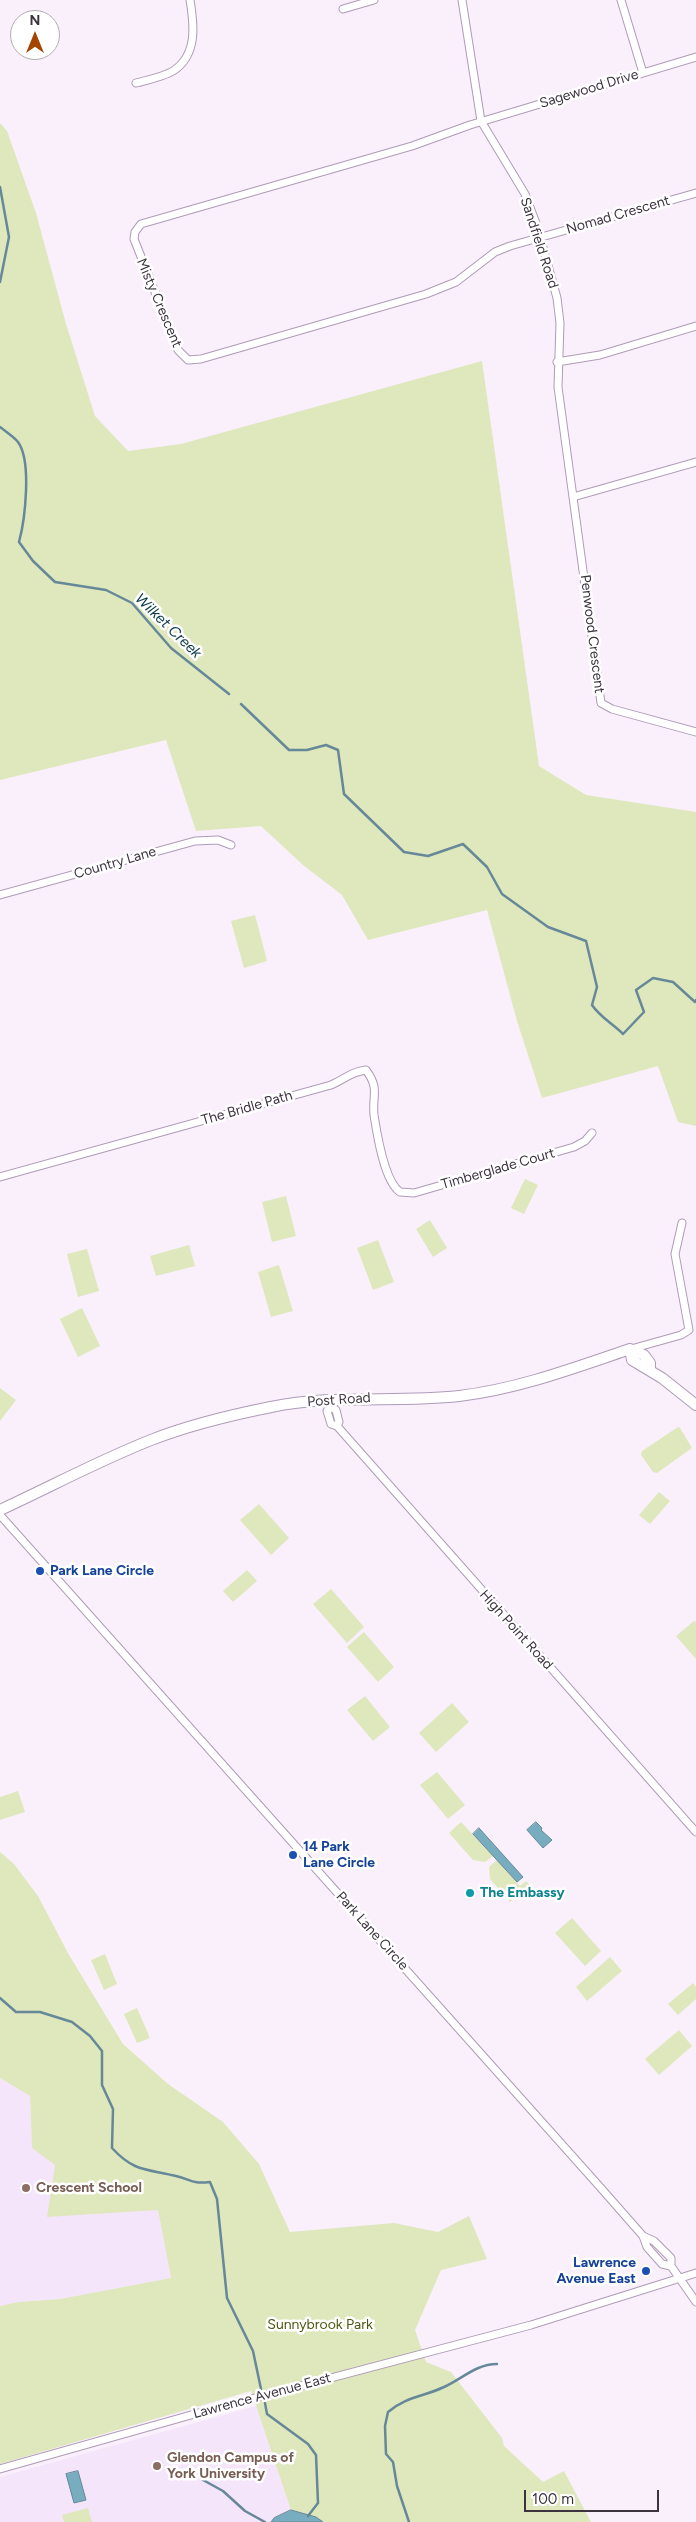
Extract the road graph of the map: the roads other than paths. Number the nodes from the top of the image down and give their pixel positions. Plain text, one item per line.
1 (190, 0) edge
2 (374, 0) edge
3 (462, 0) edge
4 (621, 0) edge
5 (343, 9) dead end
6 (696, 57) edge
7 (643, 73) junction
8 (136, 83) dead end
9 (481, 121) junction
10 (696, 193) edge
11 (541, 238) junction
12 (696, 326) edge
13 (557, 362) junction
14 (696, 462) edge
15 (573, 497) junction
16 (696, 732) edge
17 (231, 845) dead end
18 (0, 895) edge
19 (592, 1133) dead end
20 (0, 1177) edge
21 (400, 1192) joint
22 (682, 1223) dead end
23 (630, 1350) junction
24 (330, 1403) junction
25 (696, 1405) edge
26 (0, 1510) edge
27 (0, 1515) edge
28 (696, 1832) edge
29 (696, 2273) edge
30 (680, 2277) junction
31 (696, 2302) edge
32 (0, 2469) edge

1 - 8 street
2 - 5 street
3 - 9 street, Sandfield Road
4 - 7 street
6 - 7 street, Sagewood Drive
7 - 9 street, Sagewood Drive
9 - 11 street, Sandfield Road
9 - 11 street, Misty Crescent
10 - 11 street, Nomad Crescent
11 - 13 street, Sandfield Road
12 - 13 street
13 - 15 street, Sandfield Road
14 - 15 street
15 - 16 street, Penwood Crescent
17 - 18 street, Country Lane
19 - 21 street, Timberglade Court
20 - 21 street, The Bridle Path
22 - 23 street, Post Road
23 - 24 street, Post Road
23 - 25 street
24 - 26 street, Post Road
24 - 28 street, High Point Road
27 - 30 street, Park Lane Circle
29 - 30 street, Lawrence Avenue East
30 - 31 street, Park Lane Circle
30 - 32 street, Lawrence Avenue East

